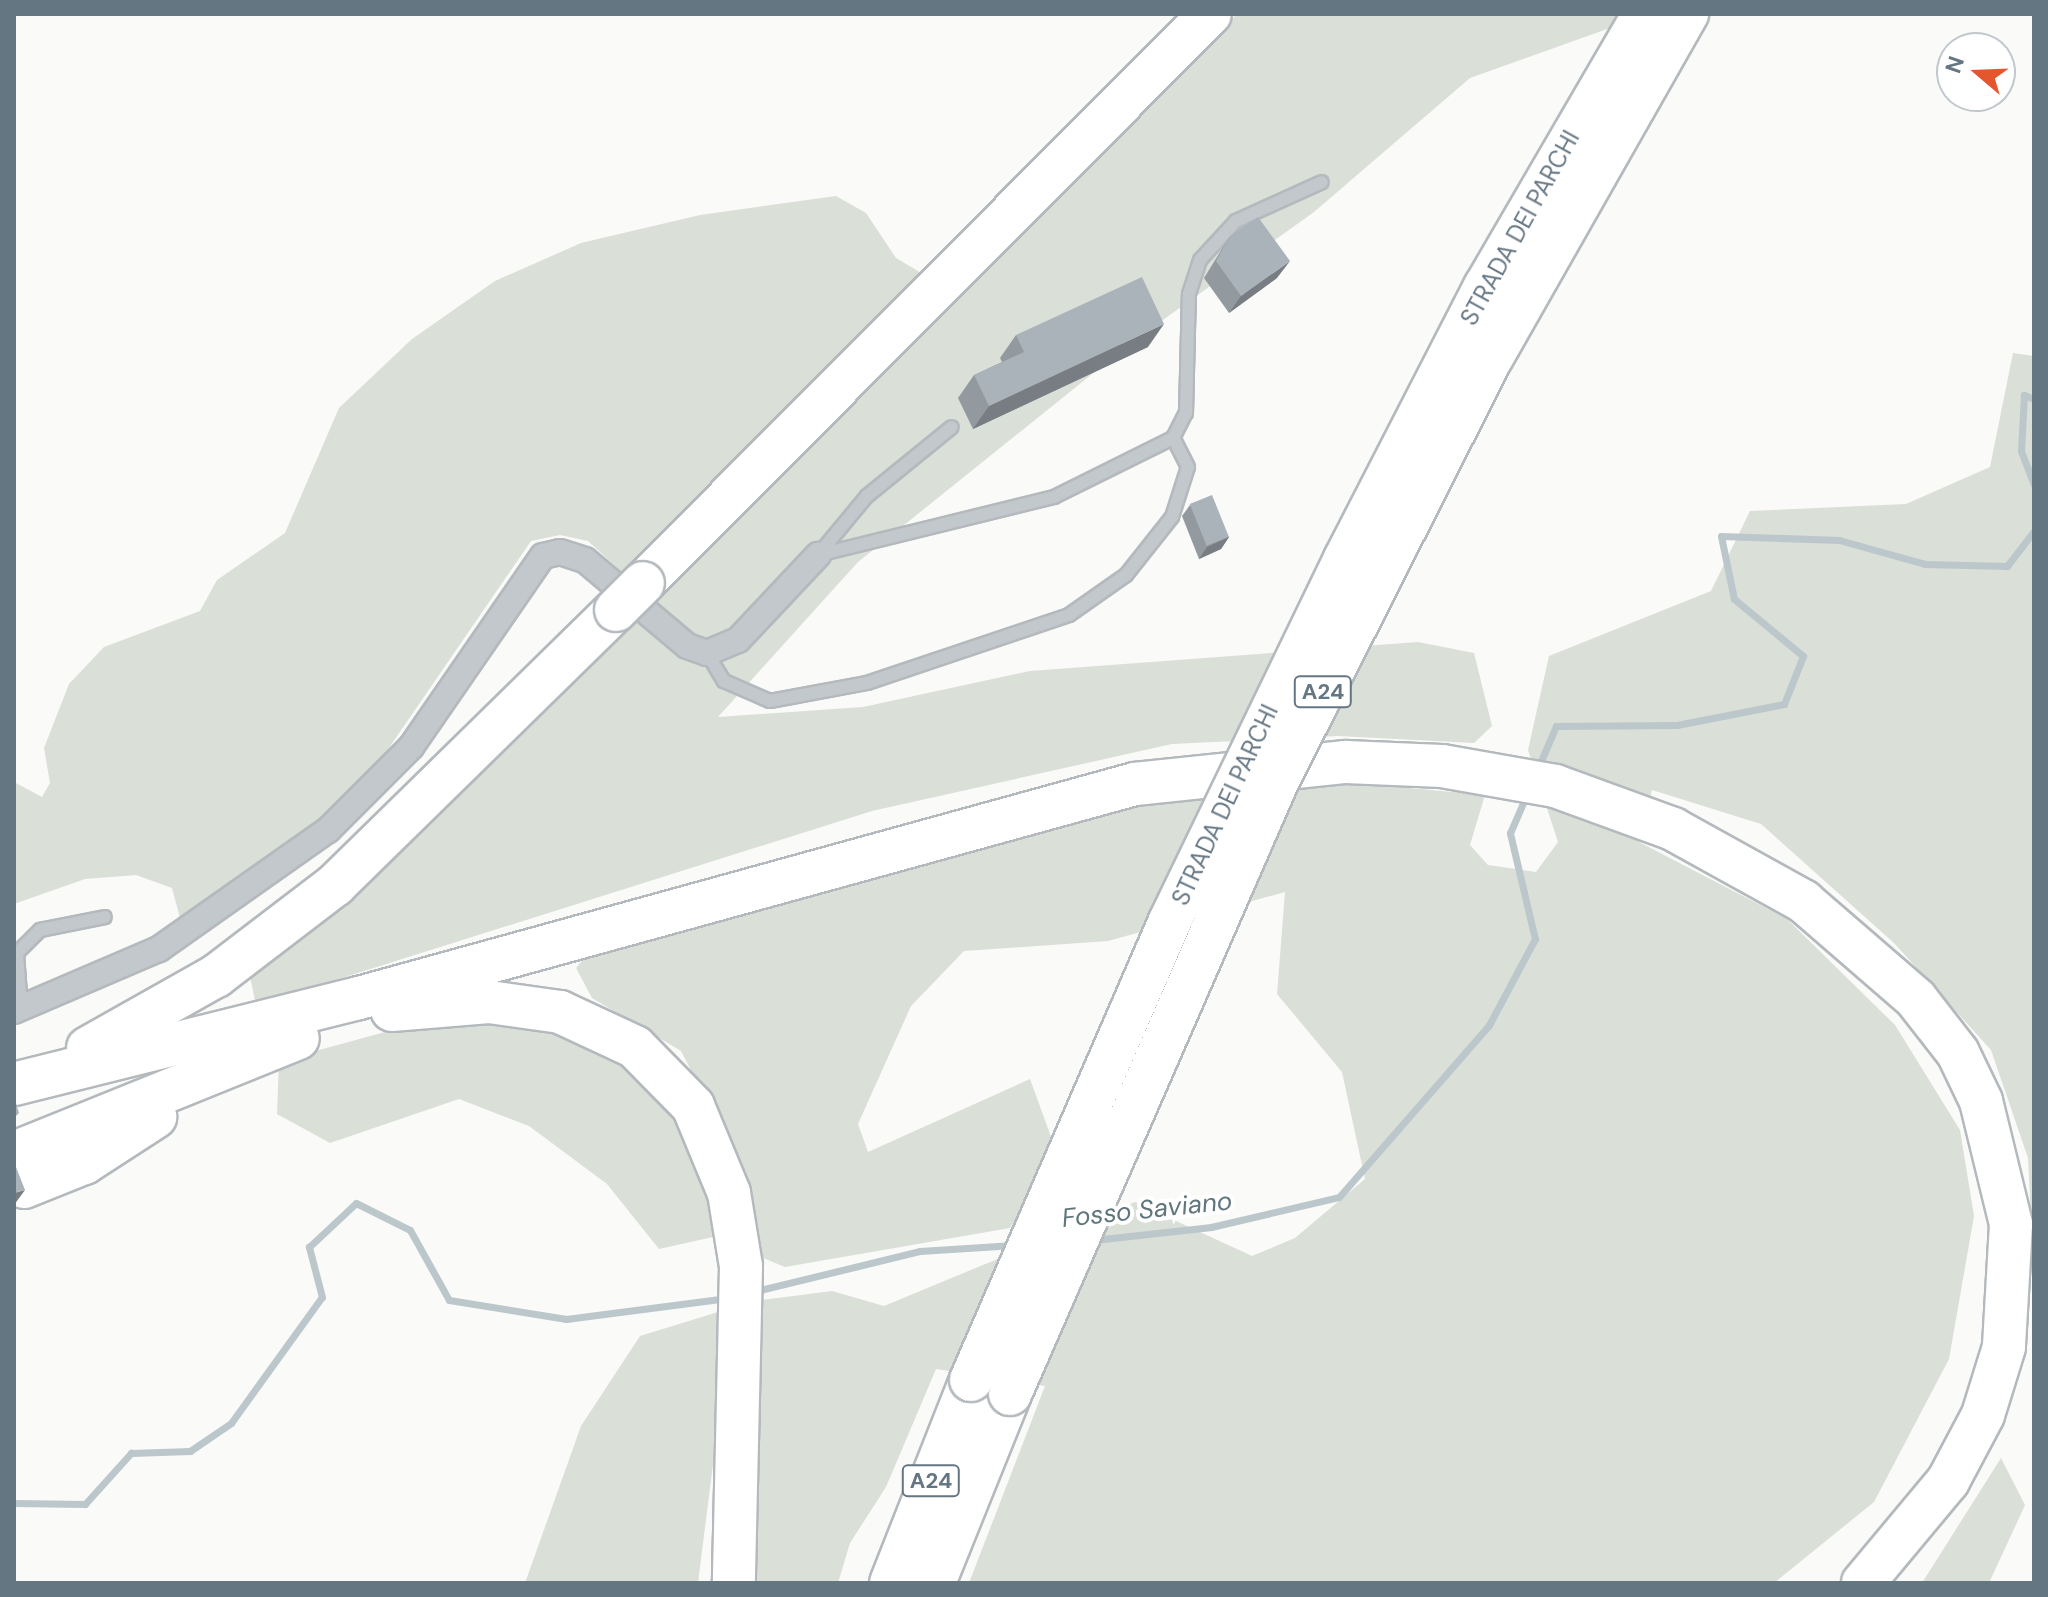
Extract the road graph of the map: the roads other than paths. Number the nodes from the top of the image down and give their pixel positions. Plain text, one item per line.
1 (1210, 14) edge
2 (1644, 14) edge
3 (1687, 14) edge
4 (1322, 182) dead end
5 (952, 427) dead end
6 (1173, 438) junction
7 (818, 555) junction
8 (707, 653) junction
9 (105, 917) dead end
10 (359, 998) junction
11 (17, 1010) edge
12 (226, 1063) junction
13 (14, 1081) edge
14 (18, 1161) edge
15 (1010, 1394) junction
16 (734, 1583) edge
17 (891, 1583) edge
18 (934, 1583) edge
19 (956, 1583) edge
20 (1863, 1583) edge

1 - 13 highway
2 - 17 highway, STRADA DEI PARCHI / A24, bridge
3 - 15 highway, STRADA DEI PARCHI / A24, bridge
4 - 6 lane
5 - 7 lane
6 - 7 lane
6 - 8 lane
7 - 8 street
8 - 11 street
9 - 11 lane
10 - 12 highway
10 - 13 highway
10 - 20 highway
12 - 14 highway
12 - 14 highway
12 - 14 highway
12 - 16 highway
15 - 18 highway, STRADA DEI PARCHI / A24
15 - 19 highway

